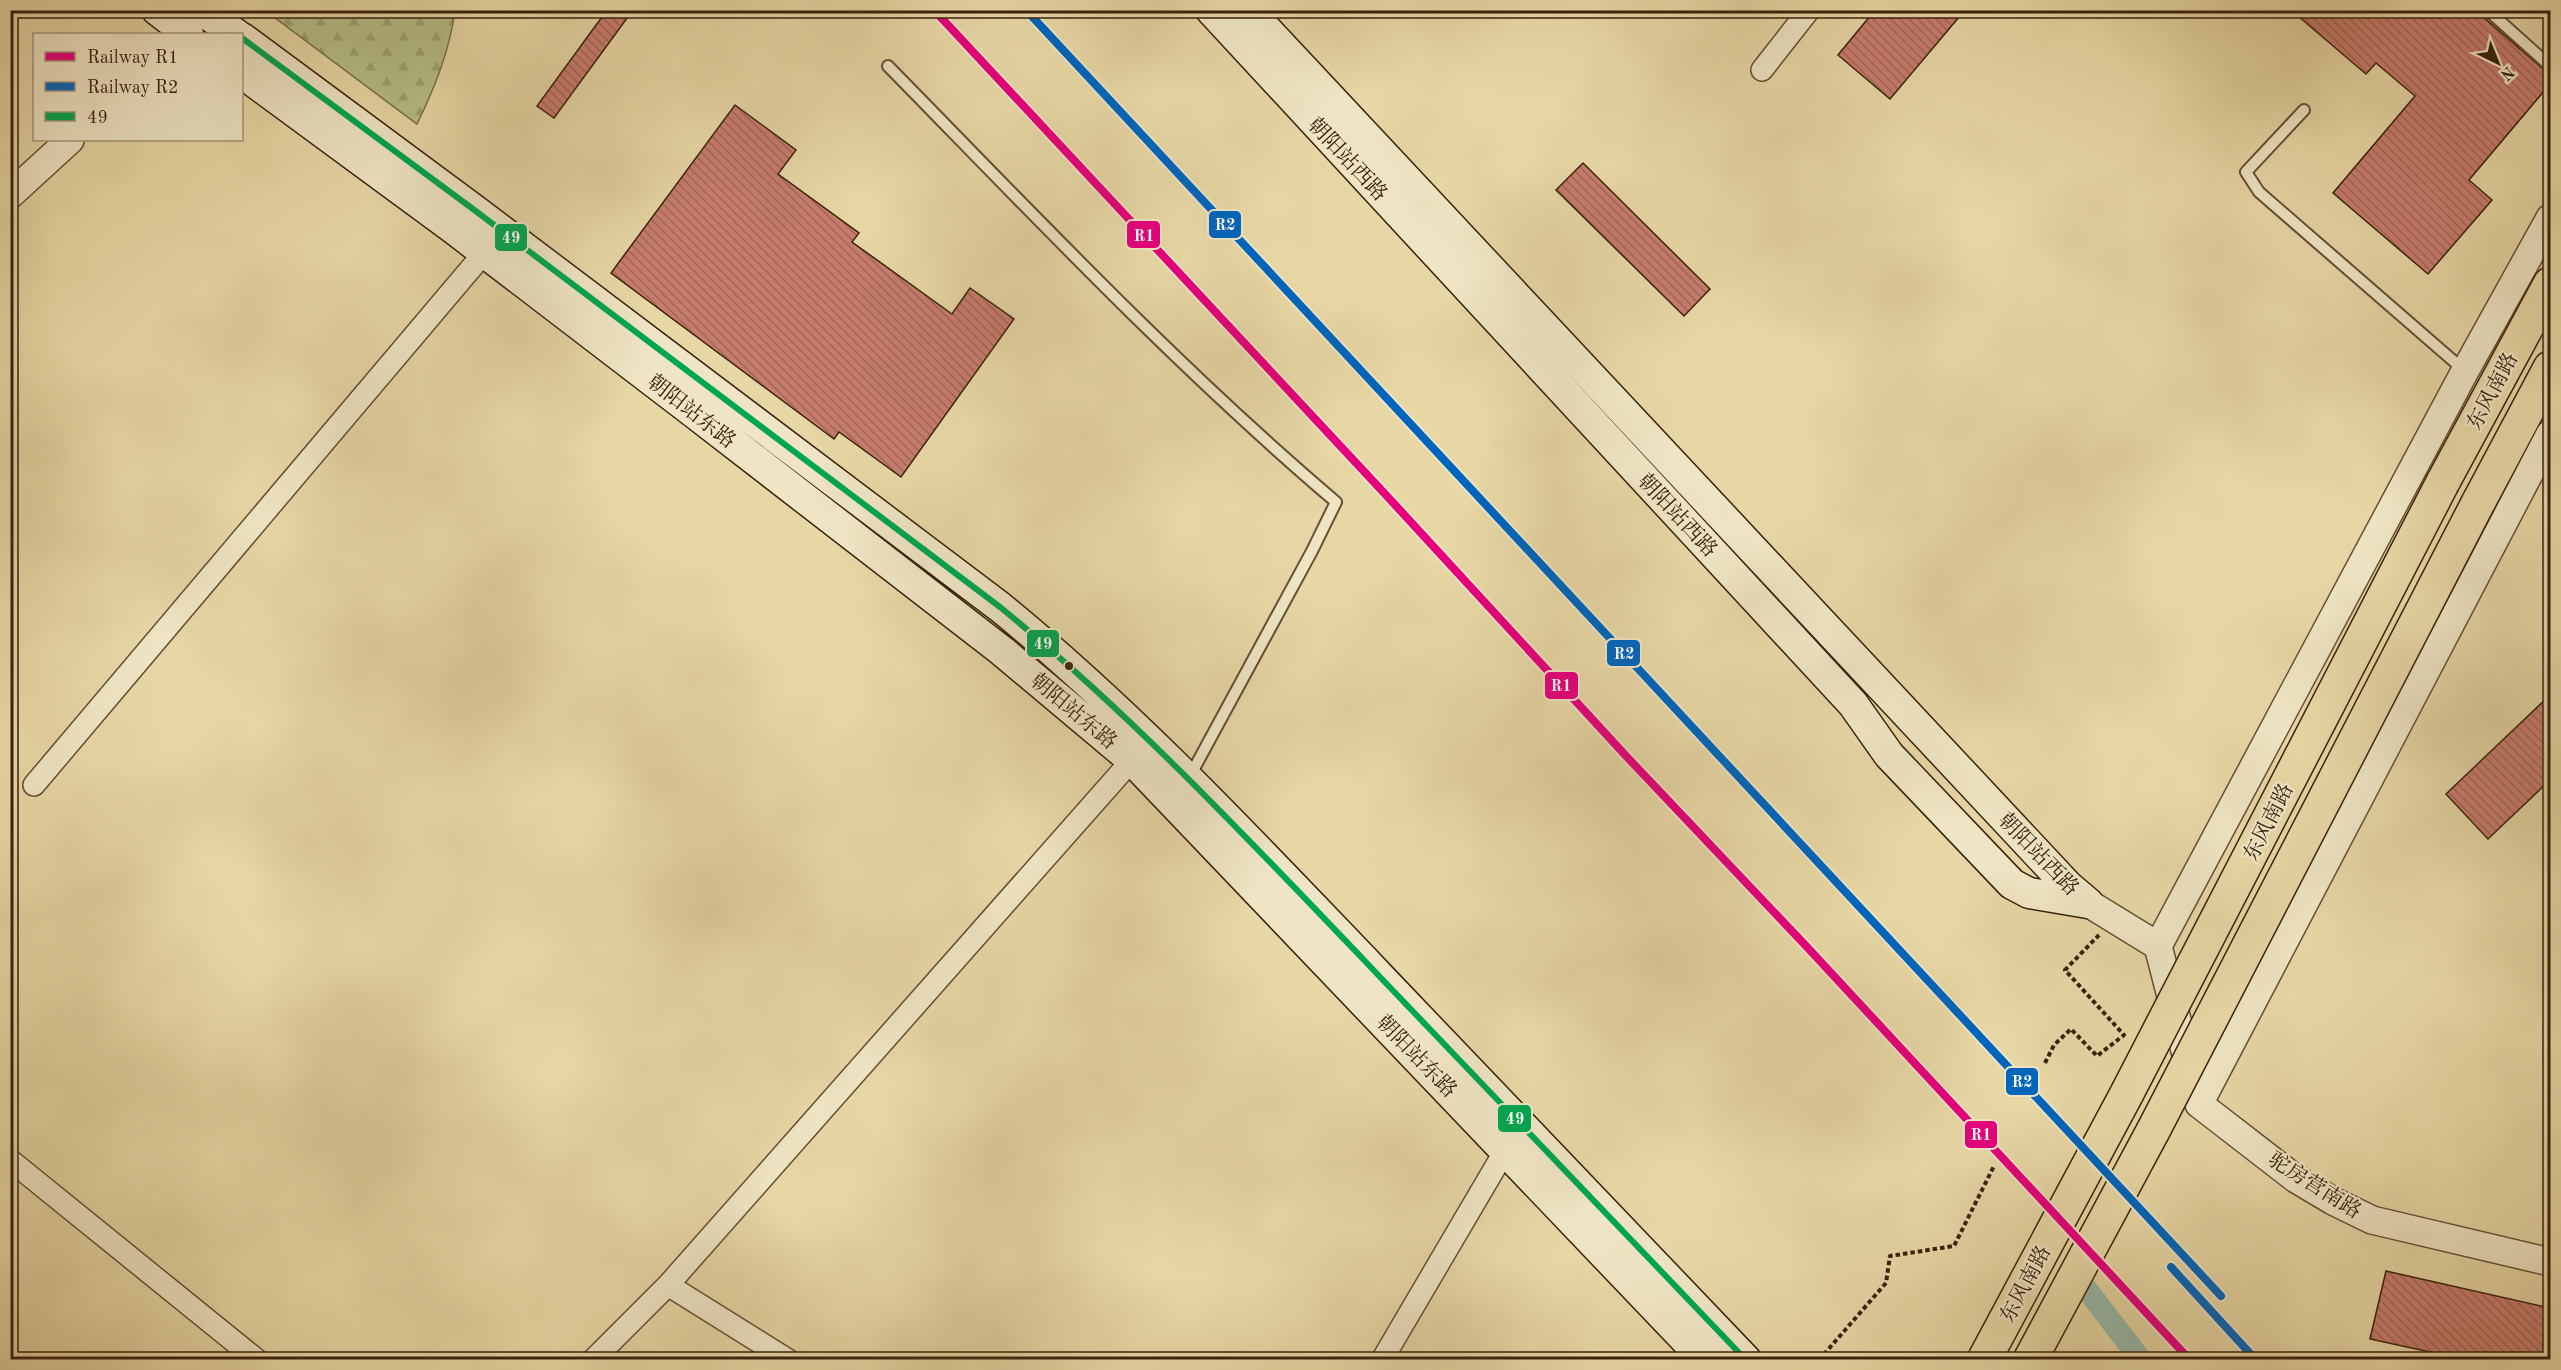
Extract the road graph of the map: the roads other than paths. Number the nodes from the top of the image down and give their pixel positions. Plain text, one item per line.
1 (157, 10) edge
2 (1210, 10) edge
3 (1248, 10) edge
4 (1809, 10) edge
5 (2491, 13) dead end
6 (199, 21) edge
7 (233, 33) edge
8 (243, 39) edge
9 (888, 66) dead end
10 (2550, 66) edge
11 (1762, 70) dead end
12 (243, 75) edge
13 (2304, 110) dead end
14 (68, 141) edge
15 (10, 195) edge
16 (2550, 218) edge
17 (484, 253) junction
18 (2550, 284) edge
19 (2550, 368) edge
20 (2465, 371) junction
21 (2550, 434) edge
22 (1132, 760) junction
23 (1188, 779) junction
24 (34, 786) dead end
25 (2088, 903) junction
26 (2158, 945) junction
27 (2199, 1104) junction
28 (1506, 1149) junction
29 (10, 1160) edge
30 (2550, 1262) edge
31 (668, 1285) junction
32 (257, 1359) edge
33 (593, 1359) edge
34 (788, 1359) edge
35 (1382, 1359) edge
36 (1706, 1359) edge
37 (1746, 1359) edge
38 (1984, 1359) edge
39 (2030, 1359) edge

1 - 6 main road
2 - 25 main road, 朝阳站西路
3 - 25 main road, 朝阳站西路
4 - 11 street
5 - 10 lane
6 - 7 main road
8 - 23 main road, 朝阳站东路
9 - 23 lane
12 - 17 main road, 朝阳站东路
13 - 20 lane
14 - 15 street
16 - 20 street
17 - 22 main road, 朝阳站东路
17 - 24 street
18 - 38 main road, 东风南路, bridge
19 - 39 main road, 东风南路, bridge
20 - 26 street
21 - 27 street
22 - 28 main road, 朝阳站东路
22 - 31 street
23 - 37 main road, 朝阳站东路
25 - 26 street
26 - 27 street
27 - 30 street, 驼房营南路
28 - 35 street
28 - 36 main road, 朝阳站东路
29 - 32 street
31 - 33 street
31 - 34 street

